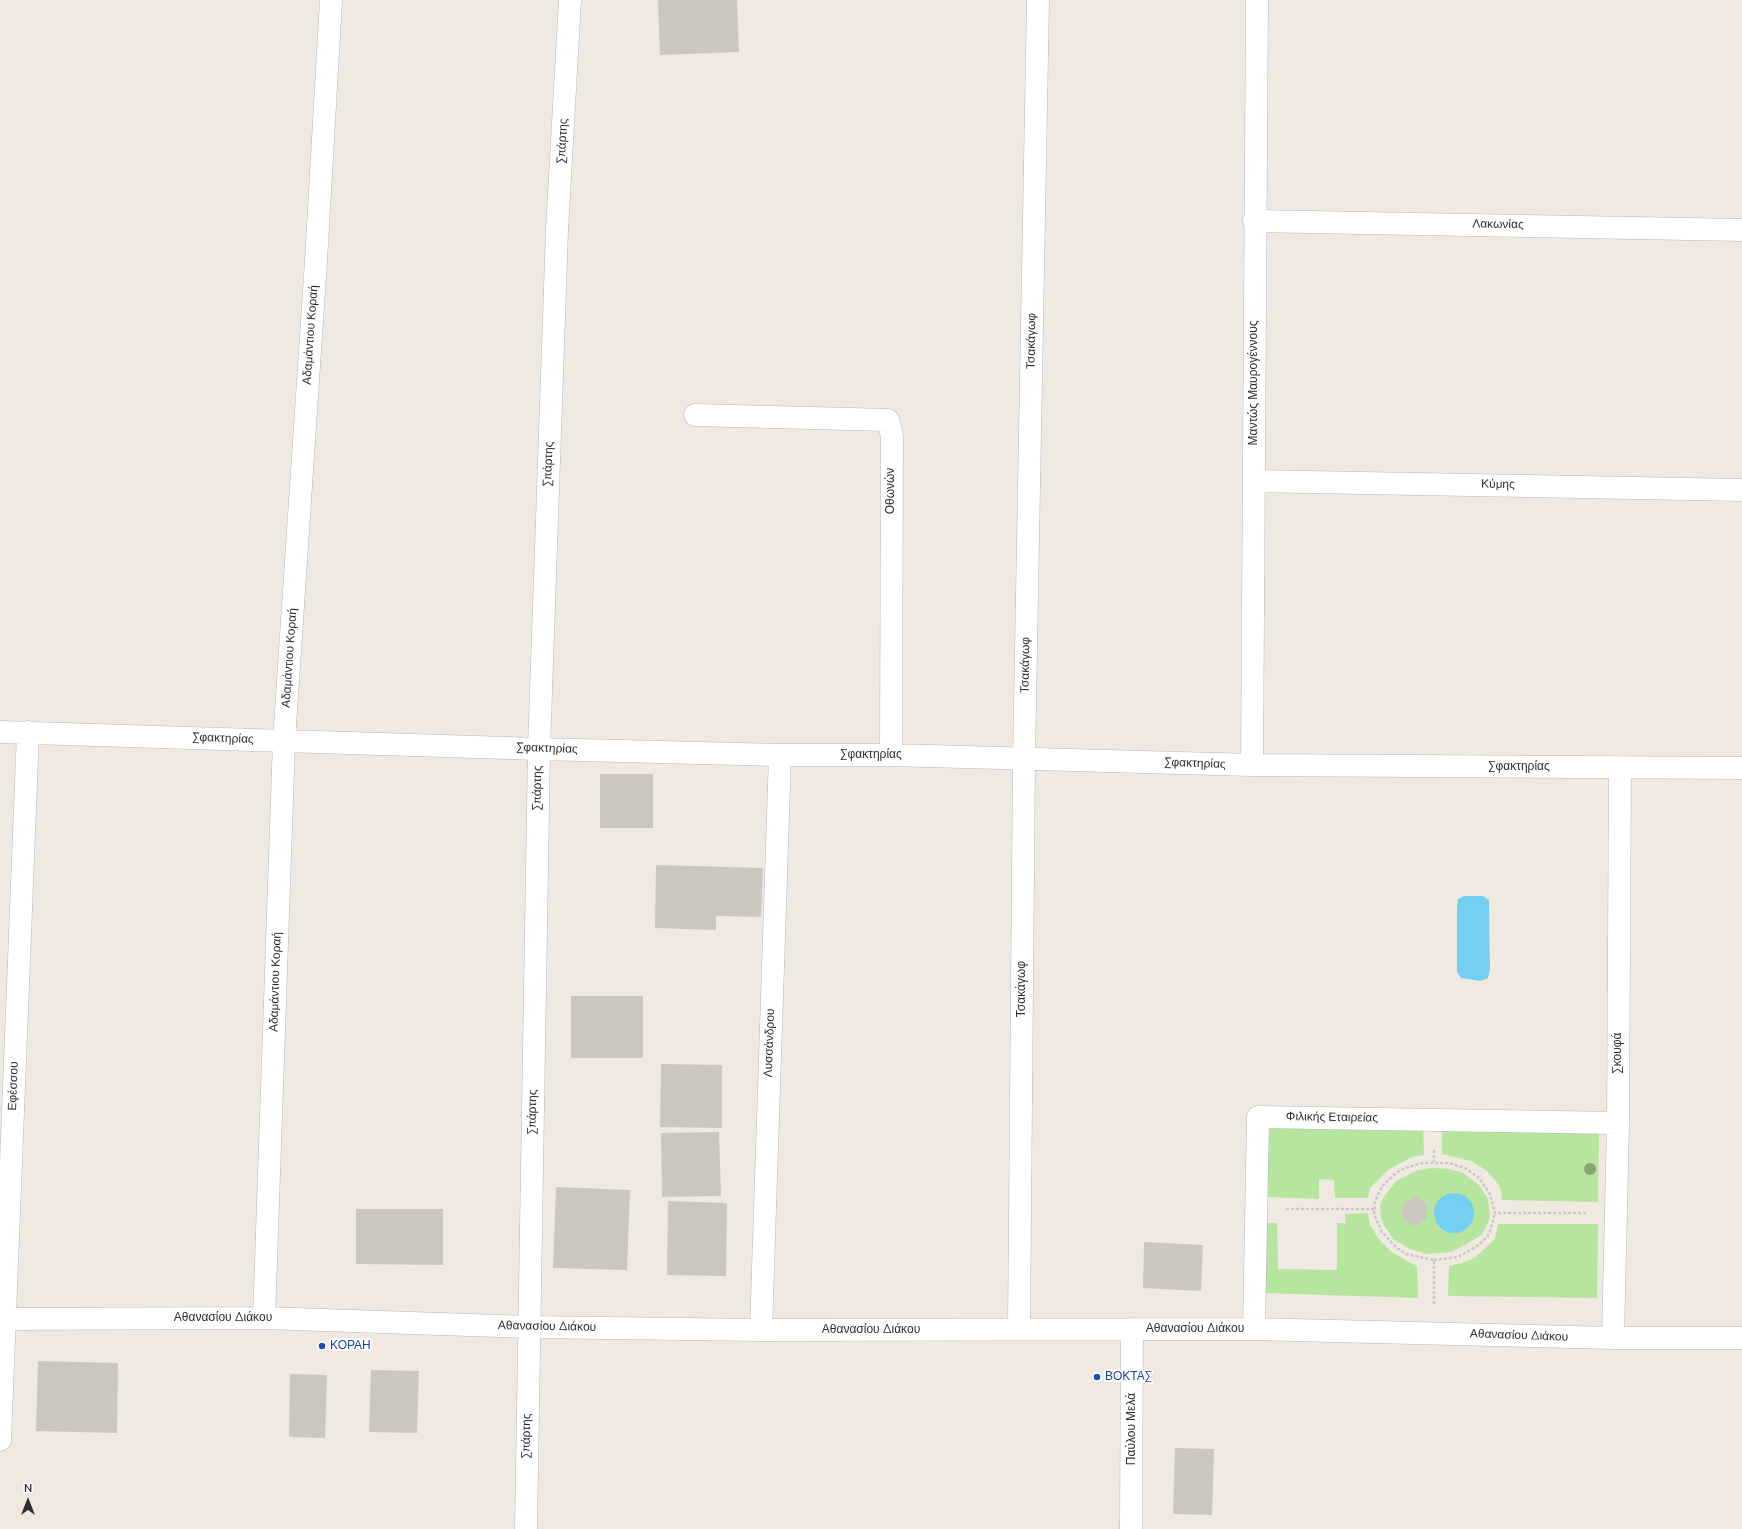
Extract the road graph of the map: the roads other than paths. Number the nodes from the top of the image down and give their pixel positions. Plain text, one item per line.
1 (331, 0) edge
2 (570, 0) edge
3 (1038, 0) edge
4 (1257, 0) edge
5 (1254, 221) junction
6 (1742, 230) edge
7 (695, 415) dead end
8 (1254, 481) junction
9 (1742, 490) edge
10 (0, 732) edge
11 (28, 732) junction
12 (284, 741) junction
13 (538, 749) junction
14 (780, 755) junction
15 (891, 755) junction
16 (1024, 758) junction
17 (1252, 765) junction
18 (1620, 768) junction
19 (1742, 768) edge
20 (1618, 1123) junction
21 (264, 1318) junction
22 (2, 1319) edge
23 (529, 1327) junction
24 (1019, 1329) junction
25 (1132, 1329) junction
26 (1254, 1329) junction
27 (761, 1330) junction
28 (1613, 1338) junction
29 (1742, 1338) edge
30 (0, 1440) edge
31 (526, 1529) edge
32 (1131, 1529) edge

1 - 12 street, Αδαμάντιου Κοραή
2 - 13 street, Σπάρτης
3 - 16 street, Τσακάγωφ
4 - 5 street, Μαντώς Μαυρογέννους
5 - 6 street, Λακωνίας
5 - 8 street, Μαντώς Μαυρογέννους
7 - 15 street, Οθωνών
8 - 9 street, Κύμης
8 - 17 street, Μαντώς Μαυρογέννους
10 - 11 street, Σφακτηρίας
11 - 12 street, Σφακτηρίας
11 - 22 street, Εφέσσου
12 - 13 street, Σφακτηρίας
12 - 21 street, Αδαμάντιου Κοραή
13 - 14 street, Σφακτηρίας
13 - 23 street, Σπάρτης
14 - 15 street, Σφακτηρίας
14 - 27 street, Λυσσάνδρου
15 - 16 street, Σφακτηρίας
16 - 17 street, Σφακτηρίας
16 - 24 street, Τσακάγωφ
17 - 18 street, Σφακτηρίας
18 - 19 street, Σφακτηρίας
18 - 20 street, Σκουφά
20 - 26 street, Φιλικής Εταιρείας
20 - 28 street, Σκουφά
21 - 22 street, Αθανασίου Διάκου
21 - 23 street, Αθανασίου Διάκου
22 - 30 street, Εφέσσου
23 - 27 street, Αθανασίου Διάκου
23 - 31 street, Σπάρτης
24 - 25 street, Αθανασίου Διάκου
24 - 27 street, Αθανασίου Διάκου
25 - 26 street, Αθανασίου Διάκου
25 - 32 street, Παύλου Μελά
26 - 28 street, Αθανασίου Διάκου
28 - 29 street, Αθανασίου Διάκου

